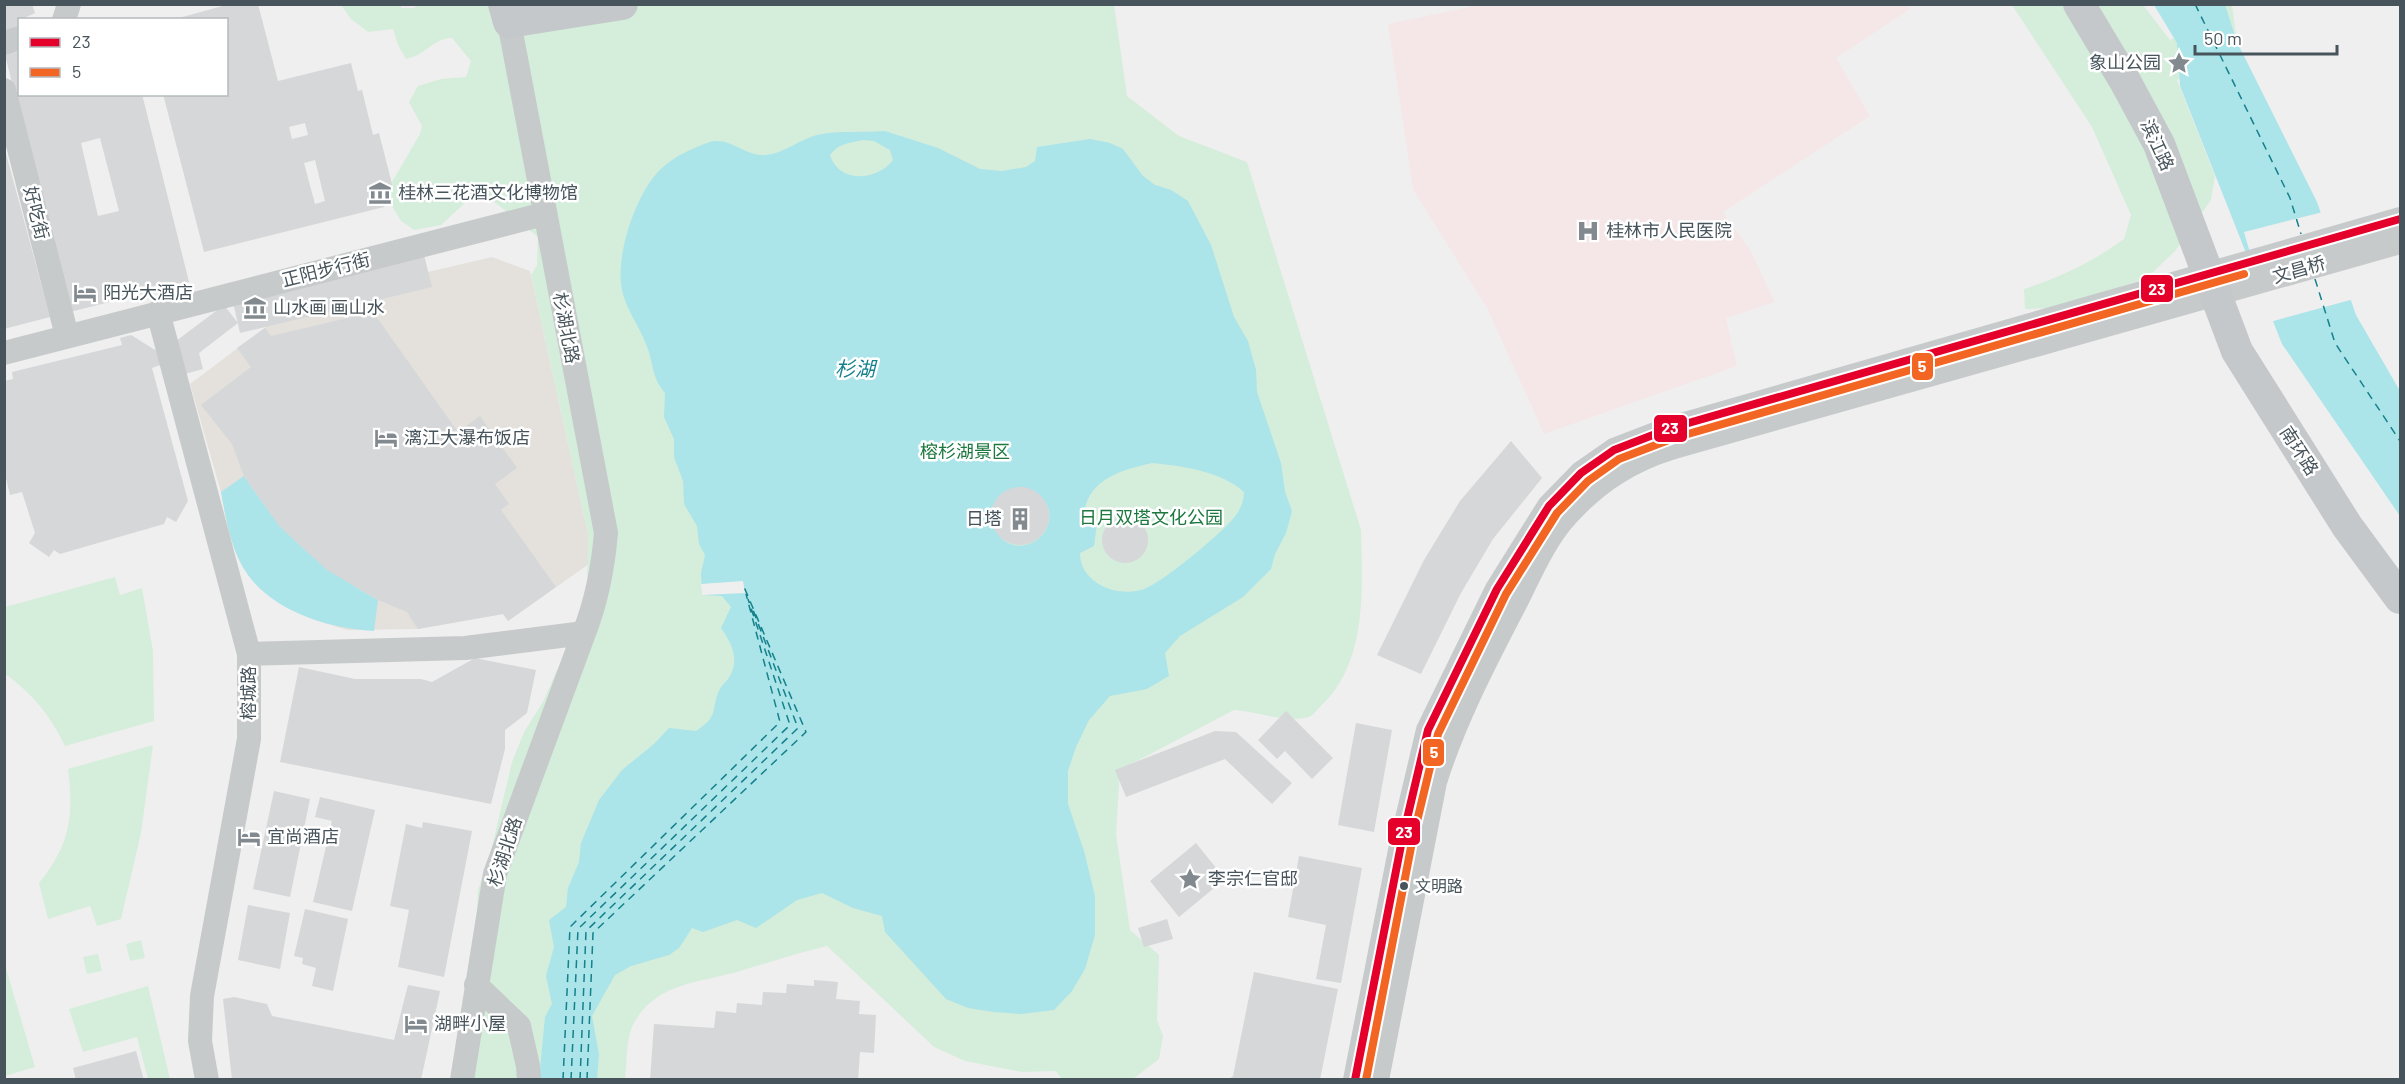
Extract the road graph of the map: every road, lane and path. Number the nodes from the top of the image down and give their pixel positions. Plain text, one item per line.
1 (622, 4) edge
2 (2079, 4) edge
3 (507, 13) edge
4 (4, 90) edge
5 (544, 214) junction
6 (2400, 219) edge
7 (2400, 242) edge
8 (2346, 245) junction
9 (2210, 284) junction
10 (158, 312) junction
11 (67, 336) junction
12 (4, 353) edge
13 (2400, 598) edge
14 (584, 633) junction
15 (249, 654) junction
16 (476, 985) junction
17 (207, 1080) edge
18 (462, 1080) edge
19 (529, 1080) edge
20 (1355, 1080) edge
21 (1377, 1080) edge

1 - 3 main road
2 - 9 main road, 滨江路
3 - 5 street, 杉湖北路
4 - 11 street, 好吃街
5 - 10 street, 正阳步行街
5 - 14 street, 杉湖北路
6 - 8 street
7 - 8 street
8 - 9 street, 文昌桥
9 - 13 main road, 南环路
9 - 20 street
9 - 21 street
10 - 11 street, 正阳步行街
10 - 15 street, 榕城路
11 - 12 street, 正阳步行街
14 - 15 street
14 - 16 street, 杉湖北路
15 - 17 street, 榕城路
16 - 18 street, 杉湖北路
16 - 19 street

